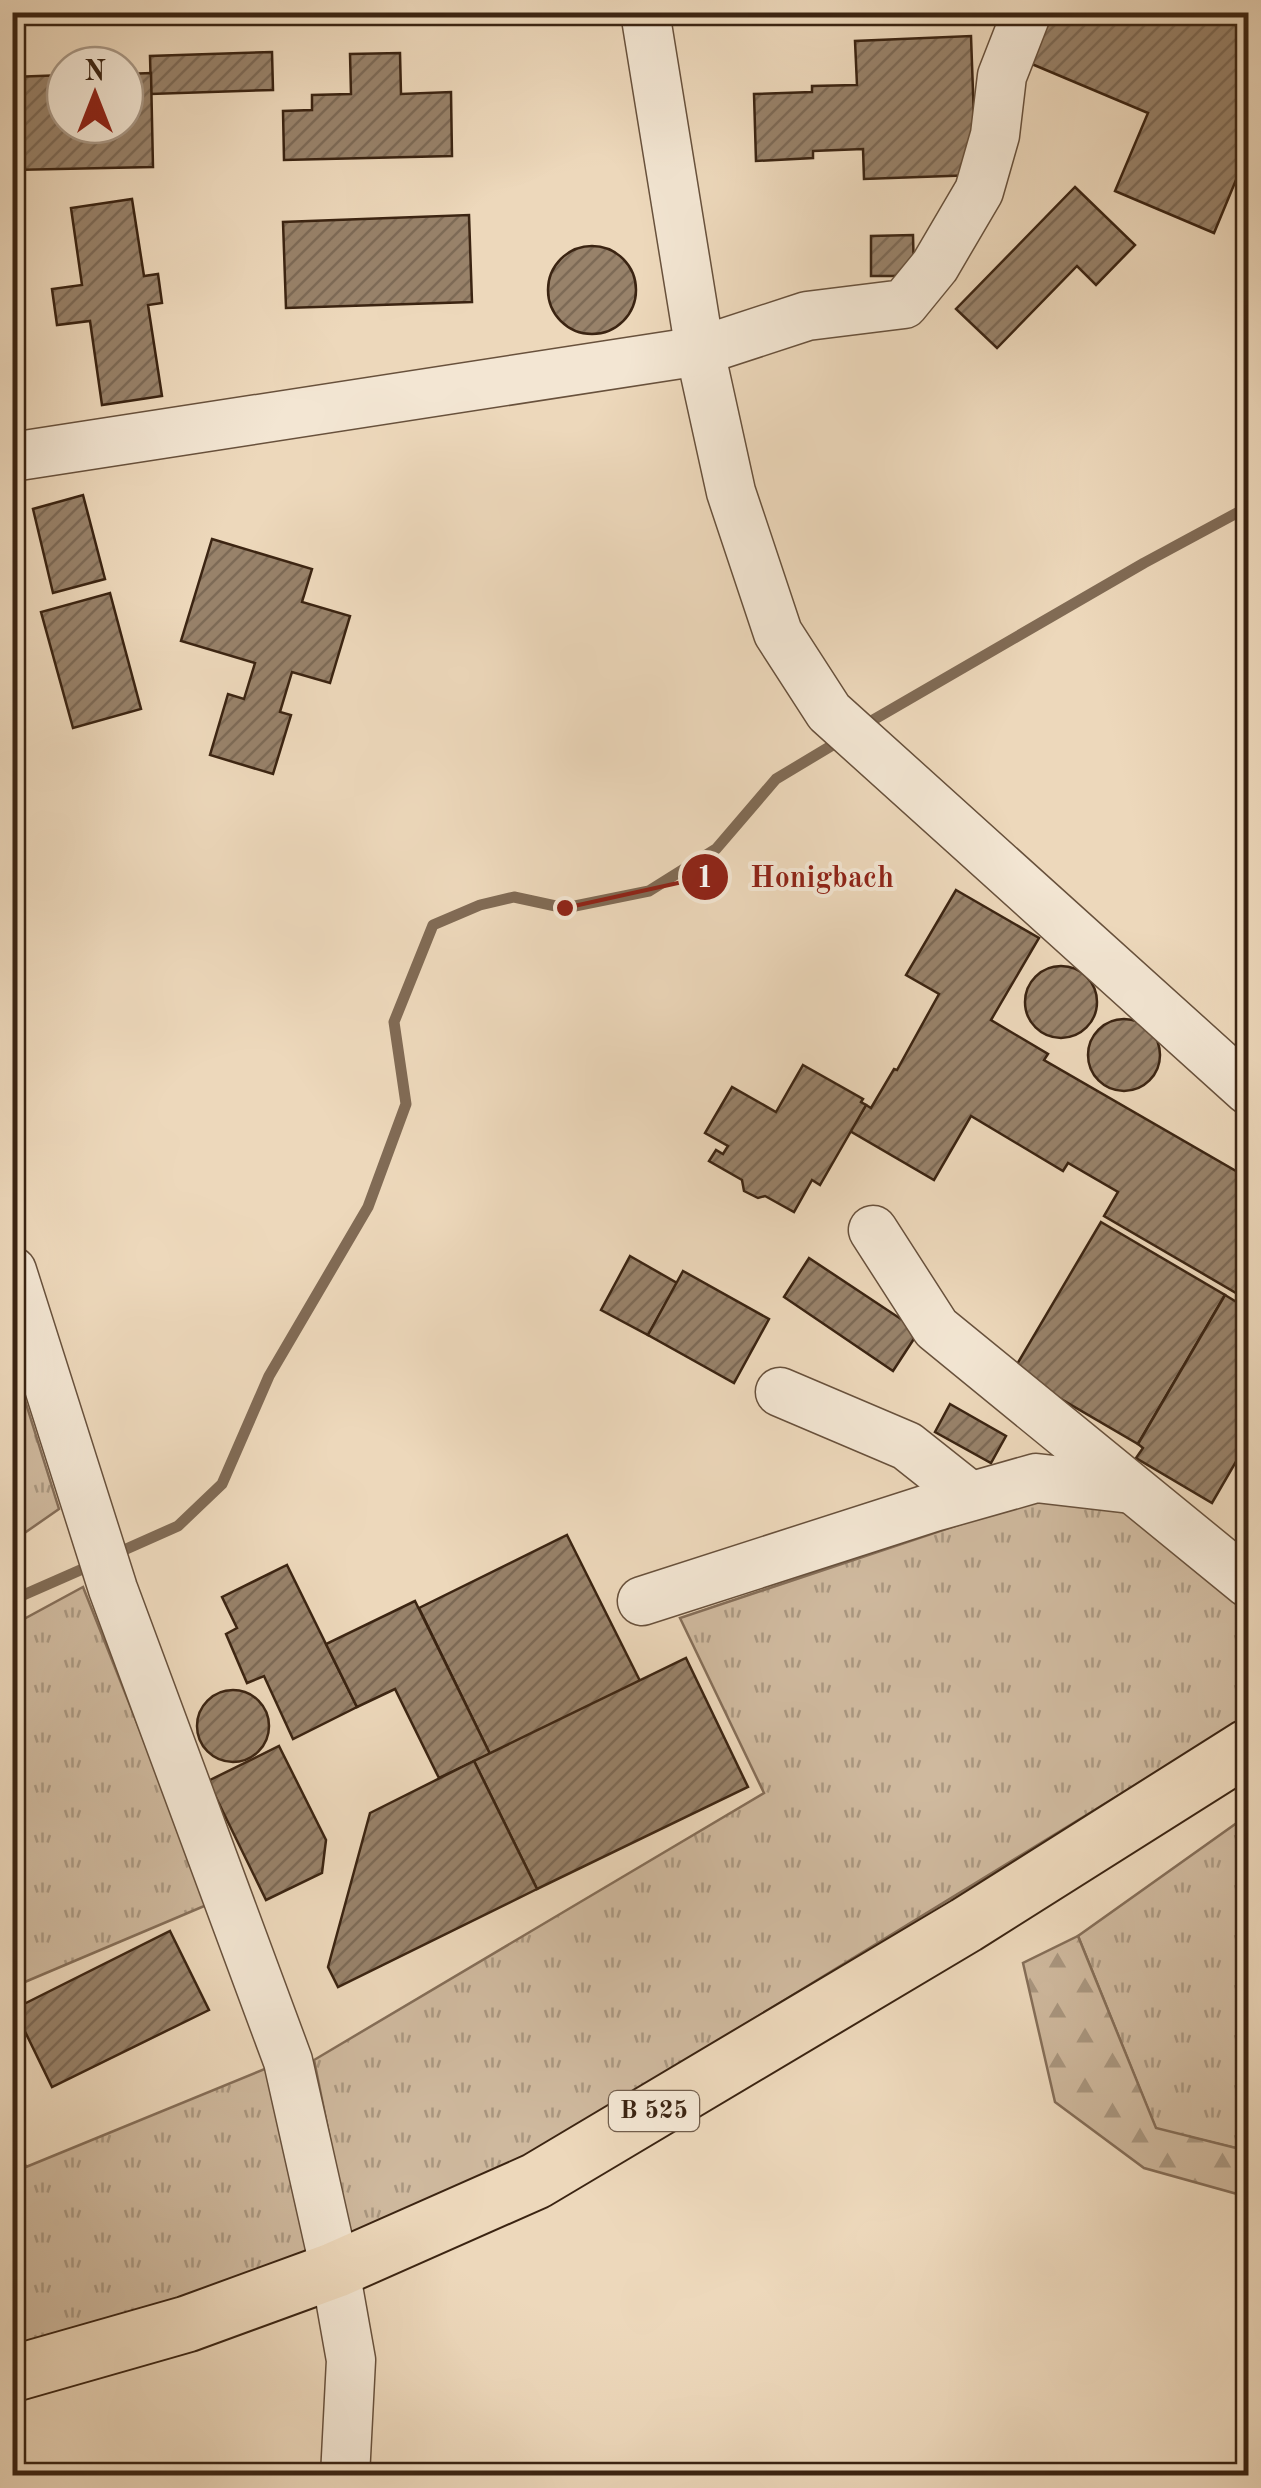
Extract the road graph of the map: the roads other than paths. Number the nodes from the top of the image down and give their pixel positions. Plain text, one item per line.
1 (644, 12) edge
2 (1028, 12) edge
3 (700, 351) junction
4 (12, 458) edge
5 (1248, 1090) edge
6 (873, 1230) dead end
7 (12, 1271) edge
8 (780, 1392) dead end
9 (1131, 1490) junction
10 (970, 1496) junction
11 (1248, 1584) edge
12 (642, 1601) dead end
13 (1242, 1760) edge
14 (336, 2270) junction
15 (12, 2374) edge
16 (344, 2476) edge

1 - 3 street
2 - 3 street
3 - 4 street
3 - 5 street
6 - 9 street
7 - 14 street
8 - 10 street
9 - 10 street
9 - 11 street
10 - 12 street
13 - 14 main road, B 525
14 - 15 main road, B 525
14 - 16 street

